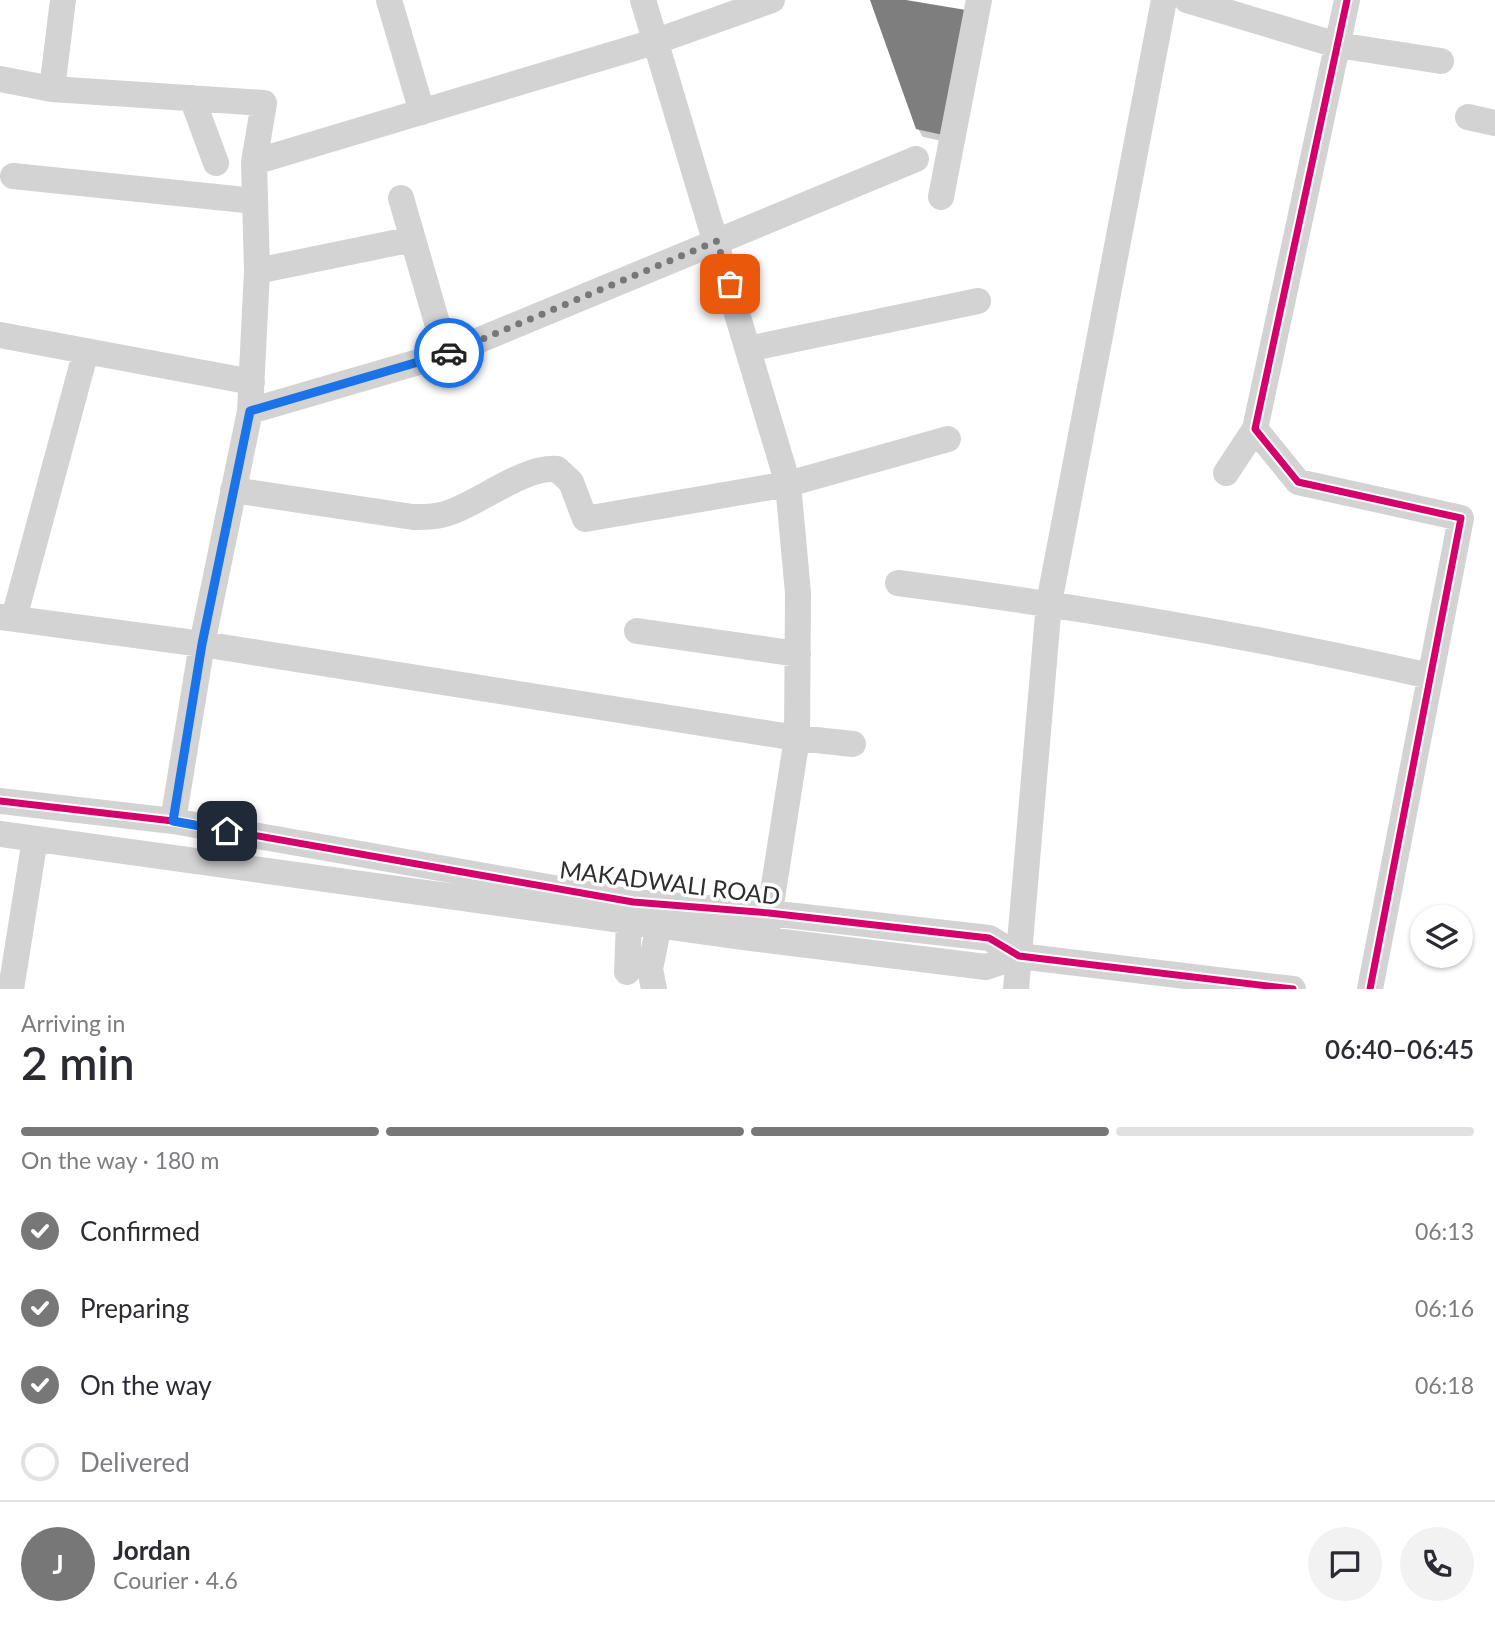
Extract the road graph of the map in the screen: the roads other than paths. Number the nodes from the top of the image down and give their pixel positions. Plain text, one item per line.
1 (63, 0) edge
2 (389, 0) edge
3 (643, 0) edge
4 (772, 0) edge
5 (979, 0) edge
6 (1164, 0) edge
7 (1187, 0) edge
8 (1347, 0) edge
9 (654, 42) junction
10 (1337, 45) junction
11 (1441, 61) dead end
12 (0, 79) edge
13 (52, 89) junction
14 (192, 98) junction
15 (422, 111) junction
16 (1468, 117) dead end
17 (1495, 122) edge
18 (916, 159) dead end
19 (254, 162) junction
20 (216, 163) dead end
21 (13, 176) dead end
22 (941, 197) dead end
23 (401, 198) dead end
24 (255, 201) junction
25 (412, 239) junction
26 (717, 241) junction
27 (257, 271) junction
28 (978, 301) dead end
29 (0, 335) edge
30 (748, 349) junction
31 (86, 351) junction
32 (446, 354) junction
33 (252, 382) junction
34 (250, 411) junction
35 (1255, 429) junction
36 (948, 439) dead end
37 (1226, 473) dead end
38 (788, 484) junction
39 (233, 490) junction
40 (898, 583) dead end
41 (1049, 603) junction
42 (7, 617) edge
43 (636, 631) dead end
44 (202, 644) junction
45 (798, 654) junction
46 (1430, 676) junction
47 (797, 738) junction
48 (853, 744) dead end
49 (0, 801) edge
50 (173, 821) junction
51 (0, 834) edge
52 (35, 839) junction
53 (769, 913) junction
54 (629, 921) junction
55 (659, 925) junction
56 (765, 940) junction
57 (1019, 956) junction
58 (626, 972) dead end
59 (11, 989) edge
60 (654, 989) edge
61 (1016, 989) edge
62 (1293, 989) edge
63 (1370, 989) edge

1 - 13 street
2 - 15 street
3 - 9 street
4 - 9 street
5 - 22 street
6 - 41 street
7 - 10 street
8 - 10 street
9 - 15 street
9 - 26 street
10 - 11 street
10 - 35 street
12 - 13 street
13 - 14 street
14 - 19 street
14 - 20 street
15 - 19 street
16 - 17 street
18 - 26 street
19 - 24 street
21 - 24 street
23 - 25 street
24 - 27 street
25 - 27 street
25 - 32 street
26 - 30 street
26 - 32 street
27 - 33 street
28 - 30 street
29 - 31 street
30 - 38 street
31 - 33 street
31 - 42 street
32 - 34 street
33 - 34 street
34 - 39 street
35 - 37 street
35 - 46 street
36 - 38 street
38 - 39 street
38 - 45 street
39 - 44 street
40 - 41 street
41 - 46 street
41 - 57 street
42 - 44 street
43 - 45 street
44 - 47 street
44 - 50 street
45 - 47 street
46 - 63 street
47 - 48 street
47 - 53 street
49 - 50 street, MAKADWALI ROAD
50 - 53 street, MAKADWALI ROAD
51 - 52 street
52 - 54 street
52 - 59 street
53 - 56 street
53 - 57 street, MAKADWALI ROAD
54 - 55 street
54 - 58 street
55 - 56 street
55 - 60 street
56 - 57 street
57 - 61 street
57 - 62 street, MAKADWALI ROAD

